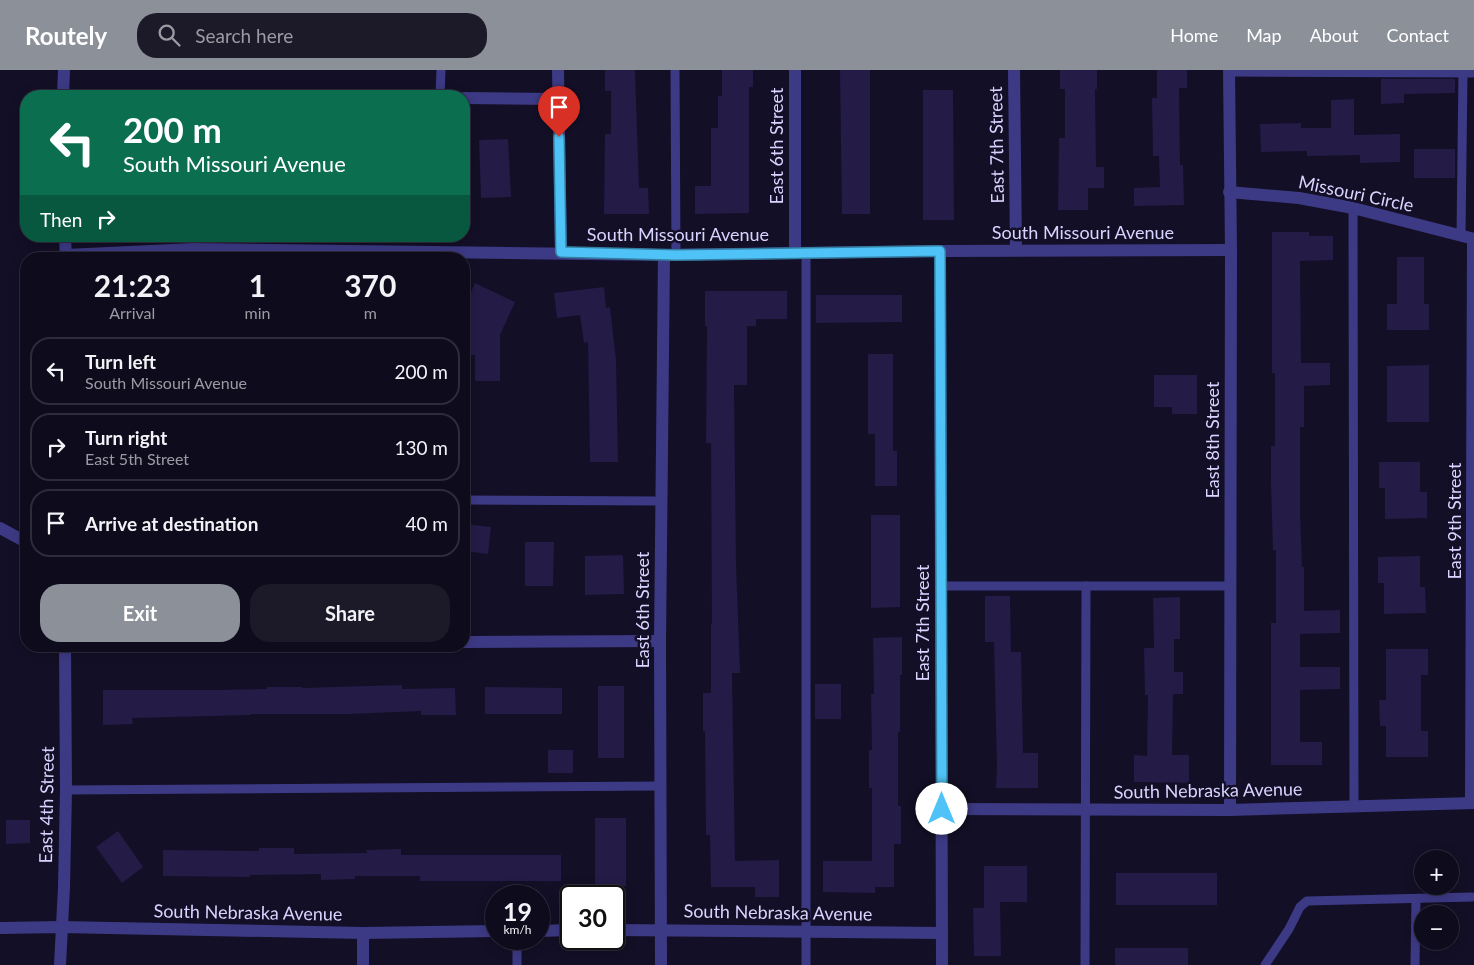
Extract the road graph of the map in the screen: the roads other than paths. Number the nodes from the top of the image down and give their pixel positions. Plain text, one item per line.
1 (64, 70) edge
2 (440, 70) edge
3 (558, 70) edge
4 (675, 70) edge
5 (795, 70) edge
6 (1014, 70) edge
7 (1229, 71) edge
8 (1474, 72) edge
9 (1463, 73) junction
10 (64, 90) edge
11 (440, 90) edge
12 (470, 98) edge
13 (558, 99) junction
14 (1229, 192) junction
15 (1353, 208) junction
16 (1469, 238) edge
17 (1016, 250) junction
18 (1230, 250) junction
19 (940, 251) junction
20 (561, 252) junction
21 (801, 252) junction
22 (470, 255) edge
23 (670, 255) junction
24 (470, 500) edge
25 (662, 501) junction
26 (0, 528) edge
27 (20, 539) edge
28 (940, 586) junction
29 (1086, 586) junction
30 (1230, 586) junction
31 (660, 641) junction
32 (470, 642) edge
33 (65, 652) edge
34 (661, 786) junction
35 (66, 790) junction
36 (1473, 804) edge
37 (1354, 806) junction
38 (942, 809) junction
39 (1085, 810) junction
40 (1230, 810) junction
41 (1472, 898) dead end
42 (1416, 899) junction
43 (61, 927) junction
44 (0, 928) edge
45 (661, 929) junction
46 (625, 930) edge
47 (485, 931) edge
48 (806, 931) junction
49 (363, 933) junction
50 (942, 933) junction
51 (517, 950) edge
52 (60, 965) edge
53 (363, 965) edge
54 (517, 965) edge
55 (661, 965) edge
56 (806, 965) edge
57 (942, 965) edge
58 (1085, 965) edge
59 (1265, 965) edge
60 (1415, 965) edge

1 - 10 street
2 - 11 lane
3 - 13 street
4 - 23 lane
5 - 21 street, East 6th Street
6 - 17 street, East 7th Street
7 - 9 lane
7 - 14 street, East 8th Street
8 - 9 lane
9 - 16 lane
12 - 13 street
13 - 20 street
14 - 15 street, Missouri Circle
14 - 18 street, East 8th Street
15 - 16 street, Missouri Circle
15 - 37 lane
16 - 36 street, East 9th Street
17 - 18 street, South Missouri Avenue
17 - 19 street, South Missouri Avenue
18 - 30 street, East 8th Street
19 - 21 street, South Missouri Avenue
19 - 28 street, East 7th Street
20 - 22 street, South Missouri Avenue
20 - 23 street, South Missouri Avenue
21 - 23 street, South Missouri Avenue
21 - 48 lane
23 - 25 street, East 6th Street
24 - 25 lane
25 - 31 street, East 6th Street
26 - 27 street
28 - 29 lane
28 - 38 street, East 7th Street
29 - 30 lane
29 - 39 lane
30 - 40 street, East 8th Street
31 - 32 street
31 - 34 street, East 6th Street
33 - 35 street, East 4th Street
34 - 35 lane
34 - 45 street, East 6th Street
35 - 43 street, East 4th Street
36 - 37 street, South Nebraska Avenue
37 - 40 street, South Nebraska Avenue
38 - 39 street, South Nebraska Avenue
38 - 50 street, East 7th Street
39 - 40 street, South Nebraska Avenue
39 - 58 lane
41 - 42 lane
42 - 59 lane
42 - 60 lane
43 - 44 street, South Nebraska Avenue
43 - 49 street, South Nebraska Avenue
43 - 52 street, East 4th Street
45 - 46 street, South Nebraska Avenue
45 - 48 street, South Nebraska Avenue
45 - 55 street, East 6th Street
47 - 49 street, South Nebraska Avenue
48 - 50 street, South Nebraska Avenue
48 - 56 lane
49 - 53 street
50 - 57 street, East 7th Street
51 - 54 lane

